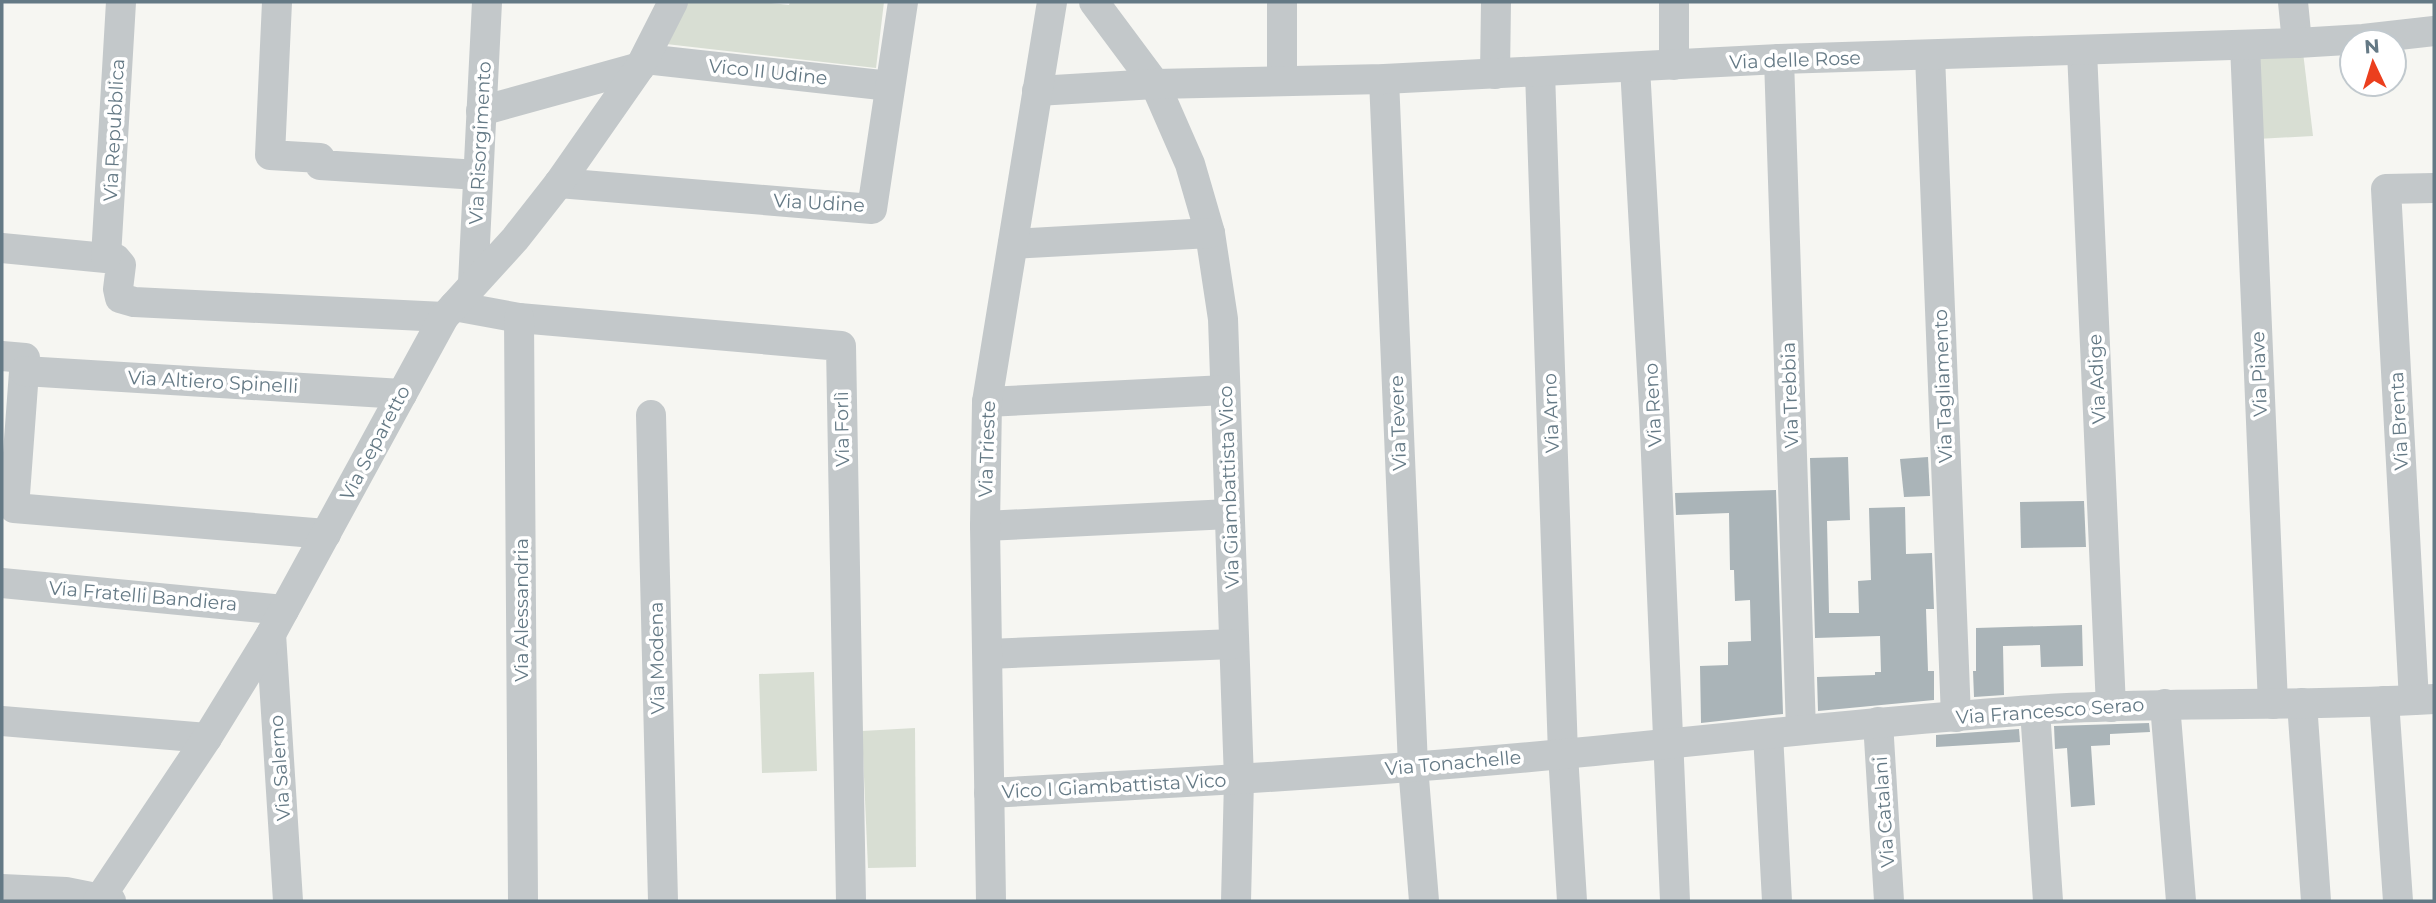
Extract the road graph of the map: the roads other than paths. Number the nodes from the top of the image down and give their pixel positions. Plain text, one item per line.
1 (121, 2) edge
2 (277, 2) edge
3 (487, 2) edge
4 (673, 2) edge
5 (903, 2) edge
6 (1052, 2) edge
7 (1094, 2) edge
8 (1282, 2) edge
9 (1496, 2) edge
10 (1674, 2) edge
11 (2293, 2) edge
12 (2434, 31) edge
13 (2297, 43) junction
14 (2245, 45) junction
15 (2082, 51) junction
16 (1930, 55) junction
17 (1779, 59) junction
18 (643, 63) junction
19 (1674, 65) junction
20 (1635, 67) junction
21 (1540, 72) junction
22 (1495, 74) junction
23 (1384, 79) junction
24 (1282, 81) junction
25 (1155, 84) junction
26 (890, 86) junction
27 (1037, 91) junction
28 (481, 111) junction
29 (478, 175) junction
30 (559, 183) junction
31 (2434, 188) edge
32 (1210, 233) junction
33 (1013, 244) junction
34 (2, 248) edge
35 (111, 258) junction
36 (457, 302) junction
37 (519, 318) junction
38 (13, 364) edge
39 (1225, 390) junction
40 (402, 394) junction
41 (987, 402) junction
42 (651, 415) dead end
43 (9, 463) edge
44 (1229, 514) junction
45 (985, 526) junction
46 (326, 534) junction
47 (2, 583) edge
48 (278, 622) junction
49 (1234, 644) junction
50 (988, 654) junction
51 (2424, 700) edge
52 (2384, 701) junction
53 (2288, 703) junction
54 (2165, 704) junction
55 (2112, 706) junction
56 (2035, 710) junction
57 (1956, 717) junction
58 (2, 721) edge
59 (1878, 722) junction
60 (1801, 730) junction
61 (1768, 734) junction
62 (207, 738) junction
63 (1667, 743) junction
64 (1563, 754) junction
65 (1413, 766) junction
66 (1239, 780) junction
67 (989, 793) junction
68 (2, 889) edge
69 (103, 900) edge
70 (288, 901) edge
71 (523, 901) edge
72 (663, 901) edge
73 (851, 901) edge
74 (991, 901) edge
75 (1236, 901) edge
76 (1424, 901) edge
77 (1572, 901) edge
78 (1675, 901) edge
79 (1777, 901) edge
80 (1889, 901) edge
81 (2048, 901) edge
82 (2181, 901) edge
83 (2316, 901) edge
84 (2398, 901) edge

1 - 35 street, Via Repubblica
2 - 29 street
3 - 28 street, Via Risorgimento
4 - 18 street, Via Separetto
5 - 26 street, Via Udine
6 - 27 street, Via Trieste
7 - 25 street, Via Giambattista Vico
8 - 24 street
9 - 22 street
10 - 19 street
11 - 13 street
12 - 13 street, Via delle Rose
13 - 14 street, Via delle Rose
14 - 15 street, Via delle Rose
14 - 53 street, Via Piave
15 - 16 street, Via delle Rose
15 - 55 street, Via Adige
16 - 17 street, Via delle Rose
16 - 57 street, Via Tagliamento
17 - 19 street, Via delle Rose
17 - 60 street, Via Trebbia
18 - 26 street, Vico II Udine
18 - 28 street
18 - 30 street, Via Separetto
19 - 20 street, Via delle Rose
20 - 21 street, Via delle Rose
20 - 63 street, Via Reno
21 - 22 street, Via delle Rose
21 - 64 street, Via Arno
22 - 23 street, Via delle Rose
23 - 24 street, Via delle Rose
23 - 65 street, Via Tevere
24 - 25 street, Via delle Rose
25 - 27 street, Via delle Rose
25 - 32 street, Via Giambattista Vico
26 - 30 street, Via Udine
27 - 33 street, Via Trieste
28 - 29 street, Via Risorgimento
29 - 36 street, Via Risorgimento
30 - 36 street, Via Separetto
31 - 51 street, Via Brenta
32 - 33 street
32 - 39 street, Via Giambattista Vico
33 - 41 street, Via Trieste
34 - 35 street
35 - 36 street, Via Repubblica
36 - 37 street, Via Forlì
36 - 40 street, Via Separetto
37 - 71 street, Via Alessandria
37 - 73 street, Via Forlì
38 - 40 street, Via Altiero Spinelli
38 - 43 street
39 - 41 street
39 - 44 street, Via Giambattista Vico
40 - 46 street, Via Separetto
41 - 45 street, Via Trieste
42 - 72 street, Via Modena
43 - 46 street
44 - 45 street
44 - 49 street, Via Giambattista Vico
45 - 50 street, Via Trieste
46 - 48 street, Via Separetto
47 - 48 street, Via Fratelli Bandiera
48 - 62 street, Via Separetto
48 - 70 street, Via Salerno
49 - 50 street
49 - 66 street, Via Giambattista Vico
50 - 67 street, Via Trieste
51 - 52 street, Via Francesco Serao
52 - 53 street, Via Francesco Serao
52 - 84 street
53 - 54 street, Via Francesco Serao
53 - 83 street, Via Piave
54 - 55 street, Via Francesco Serao
54 - 82 street
55 - 56 street, Via Francesco Serao
56 - 57 street, Via Francesco Serao
56 - 81 street
57 - 59 street, Via Francesco Serao
58 - 62 street
59 - 60 street, Via Francesco Serao
59 - 80 street, Via Catalani
60 - 61 street, Via Francesco Serao
61 - 63 street, Via Francesco Serao
61 - 79 street
62 - 69 street, Via Separetto
63 - 64 street, Via Tonachelle
63 - 78 street, Via Reno
64 - 65 street, Via Tonachelle
64 - 77 street, Via Arno
65 - 66 street, Via Tonachelle
65 - 76 street, Via Tevere
66 - 67 street, Vico I Giambattista Vico
66 - 75 street, Via Giambattista Vico
67 - 74 street, Via Trieste
68 - 69 street

